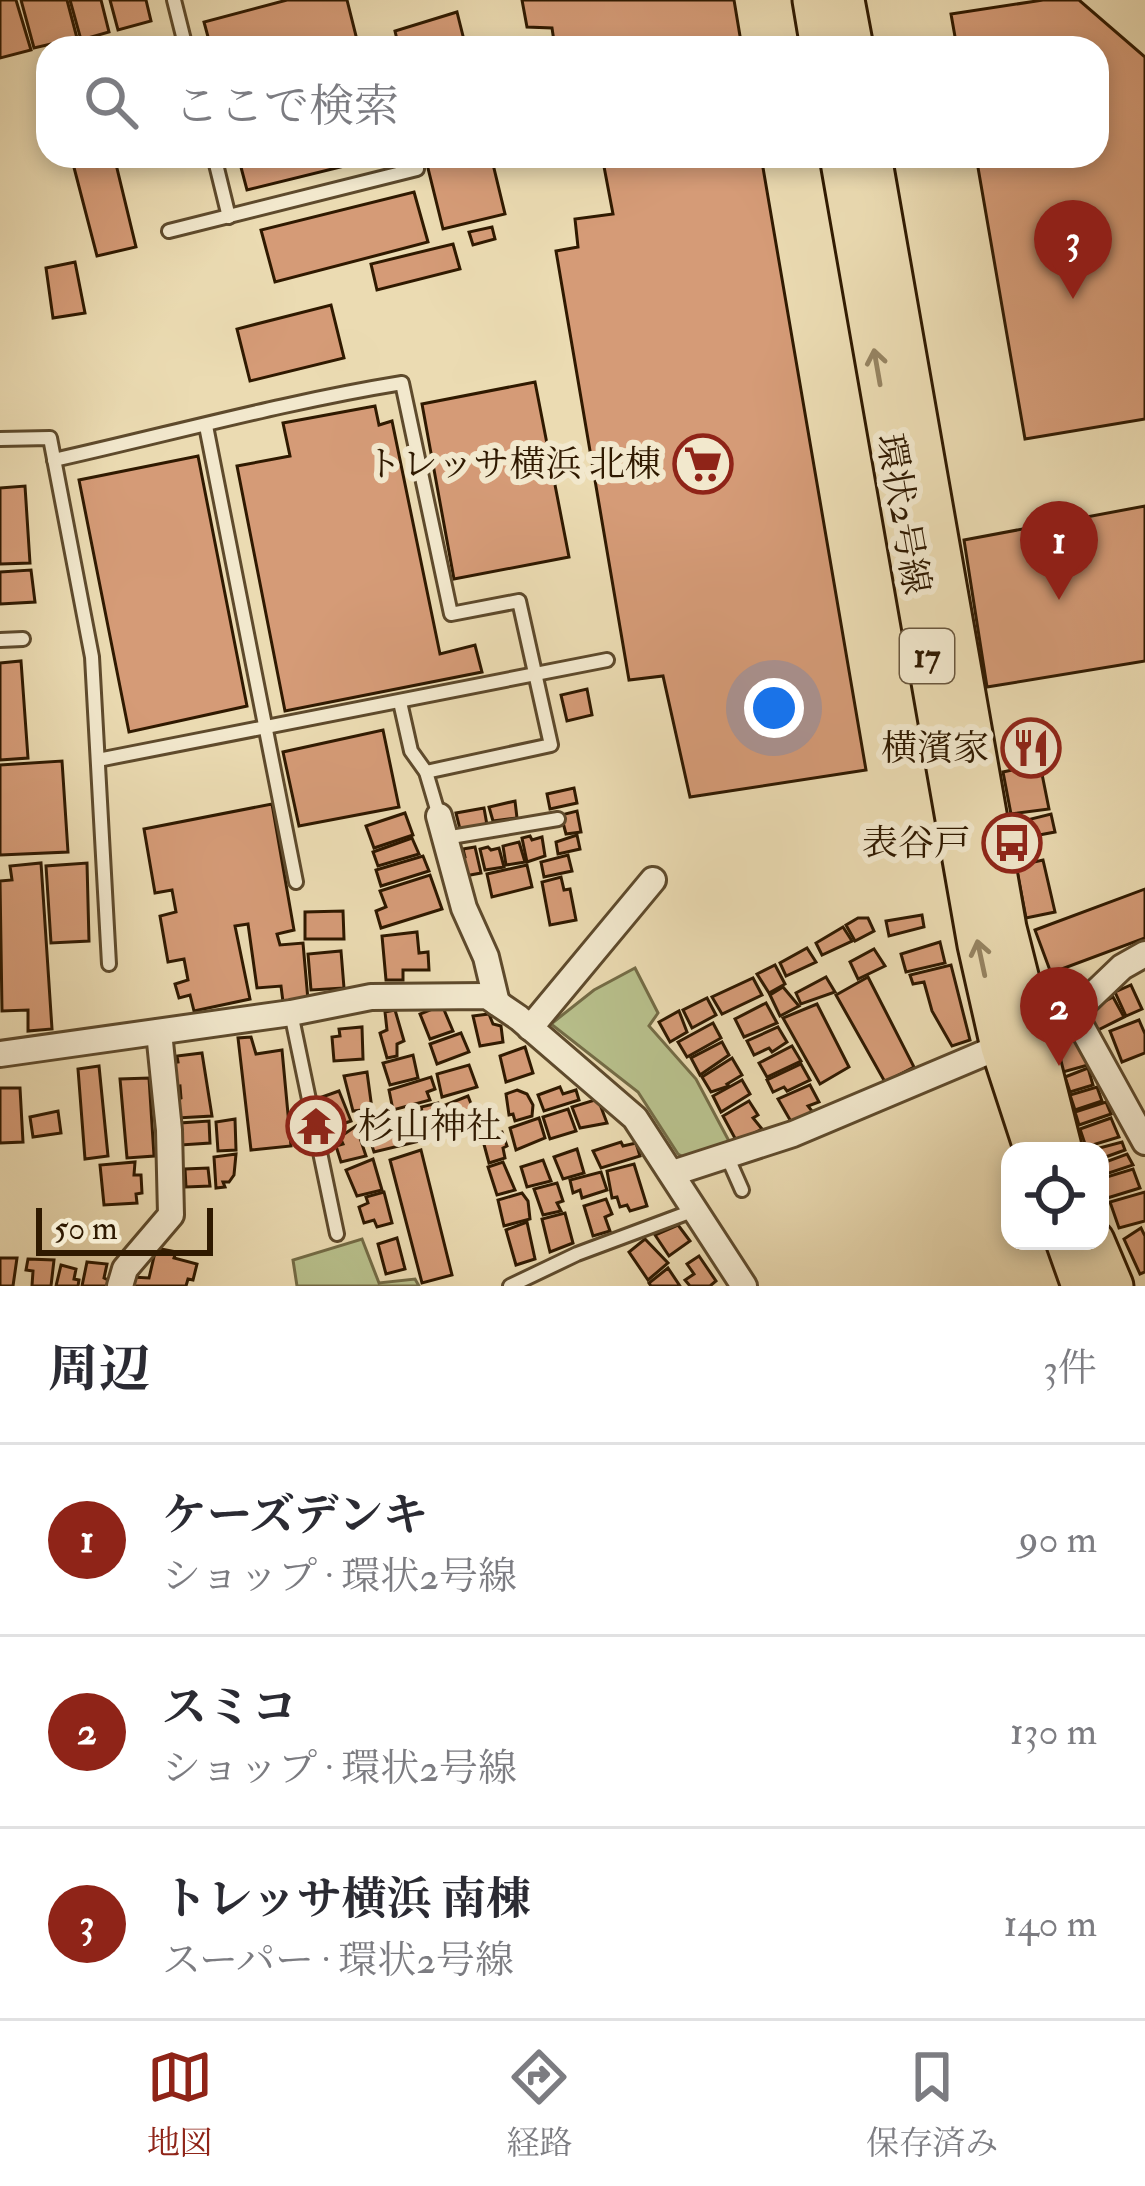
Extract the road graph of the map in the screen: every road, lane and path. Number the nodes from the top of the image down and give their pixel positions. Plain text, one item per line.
1 (813, 0) edge
2 (844, 0) edge
3 (176, 1) edge
4 (183, 36) edge
5 (819, 36) edge
6 (851, 36) edge
7 (217, 168) edge
8 (842, 168) edge
9 (873, 168) edge
10 (417, 170) dead end
11 (229, 217) junction
12 (169, 231) dead end
13 (206, 427) junction
14 (0, 439) edge
15 (54, 460) junction
16 (23, 638) dead end
17 (0, 640) edge
18 (607, 660) dead end
19 (536, 674) junction
20 (400, 702) junction
21 (266, 728) junction
22 (98, 760) junction
23 (426, 772) junction
24 (558, 819) dead end
25 (442, 827) junction
26 (653, 880) dead end
27 (296, 882) dead end
28 (1145, 954) edge
29 (109, 964) dead end
30 (496, 1003) junction
31 (1074, 1012) junction
32 (291, 1013) junction
33 (530, 1028) junction
34 (159, 1032) junction
35 (1015, 1041) junction
36 (0, 1054) edge
37 (1033, 1142) edge
38 (1058, 1142) edge
39 (1145, 1142) edge
40 (727, 1156) junction
41 (673, 1173) junction
42 (742, 1190) dead end
43 (696, 1209) junction
44 (337, 1234) dead end
45 (1069, 1250) edge
46 (1098, 1250) edge
47 (120, 1286) edge
48 (510, 1286) edge
49 (744, 1286) edge
50 (1082, 1286) edge
51 (1112, 1286) edge

1 - 5 main road
2 - 6 main road
3 - 4 lane
7 - 11 lane
35 -> 8 main road, 環状2号線 / 17
9 - 35 main road, 環状2号線 / 17
10 - 11 lane
11 - 12 lane
13 - 15 lane
13 - 19 lane
13 - 21 lane
14 - 15 lane
15 - 22 lane
16 - 17 lane
18 - 19 lane
19 - 20 lane
19 - 23 lane
20 - 21 lane
20 - 23 lane
21 - 22 lane
21 - 27 lane
22 - 29 lane
23 - 25 lane
24 - 25 lane
25 - 30 street
26 - 33 street
28 - 31 street
30 - 32 street
30 - 33 street
31 - 35 street
31 - 39 street
32 - 34 street
32 - 44 lane
33 - 41 street
34 - 36 street
34 - 47 street
35 - 37 main road, 環状2号線 / 17
35 - 38 main road, 環状2号線 / 17
35 - 40 street
40 - 41 street
40 - 42 lane
41 - 43 street
43 - 48 lane
43 - 49 street
45 - 50 main road
46 - 51 main road

